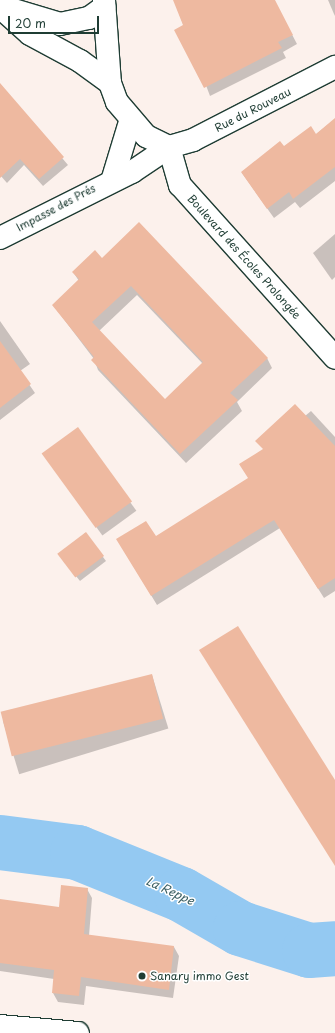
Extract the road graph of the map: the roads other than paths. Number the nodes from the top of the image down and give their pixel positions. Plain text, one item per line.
1 (104, 3) edge
2 (0, 6) edge
3 (335, 67) edge
4 (110, 84) junction
5 (130, 122) junction
6 (169, 147) junction
7 (113, 178) junction
8 (0, 238) edge
9 (335, 358) edge
10 (0, 1019) edge
11 (0, 1026) edge
12 (52, 1030) junction
13 (78, 1033) edge

1 - 2 street
1 - 4 street
2 - 4 street
3 - 6 street, Rue du Rouveau
4 - 5 street
5 - 6 street
5 - 7 street
6 - 7 street, Impasse des Prés
6 - 9 street, Boulevard des Écoles Prolongée
7 - 8 street, Impasse des Prés
10 - 12 street
11 - 12 street
12 - 13 street

